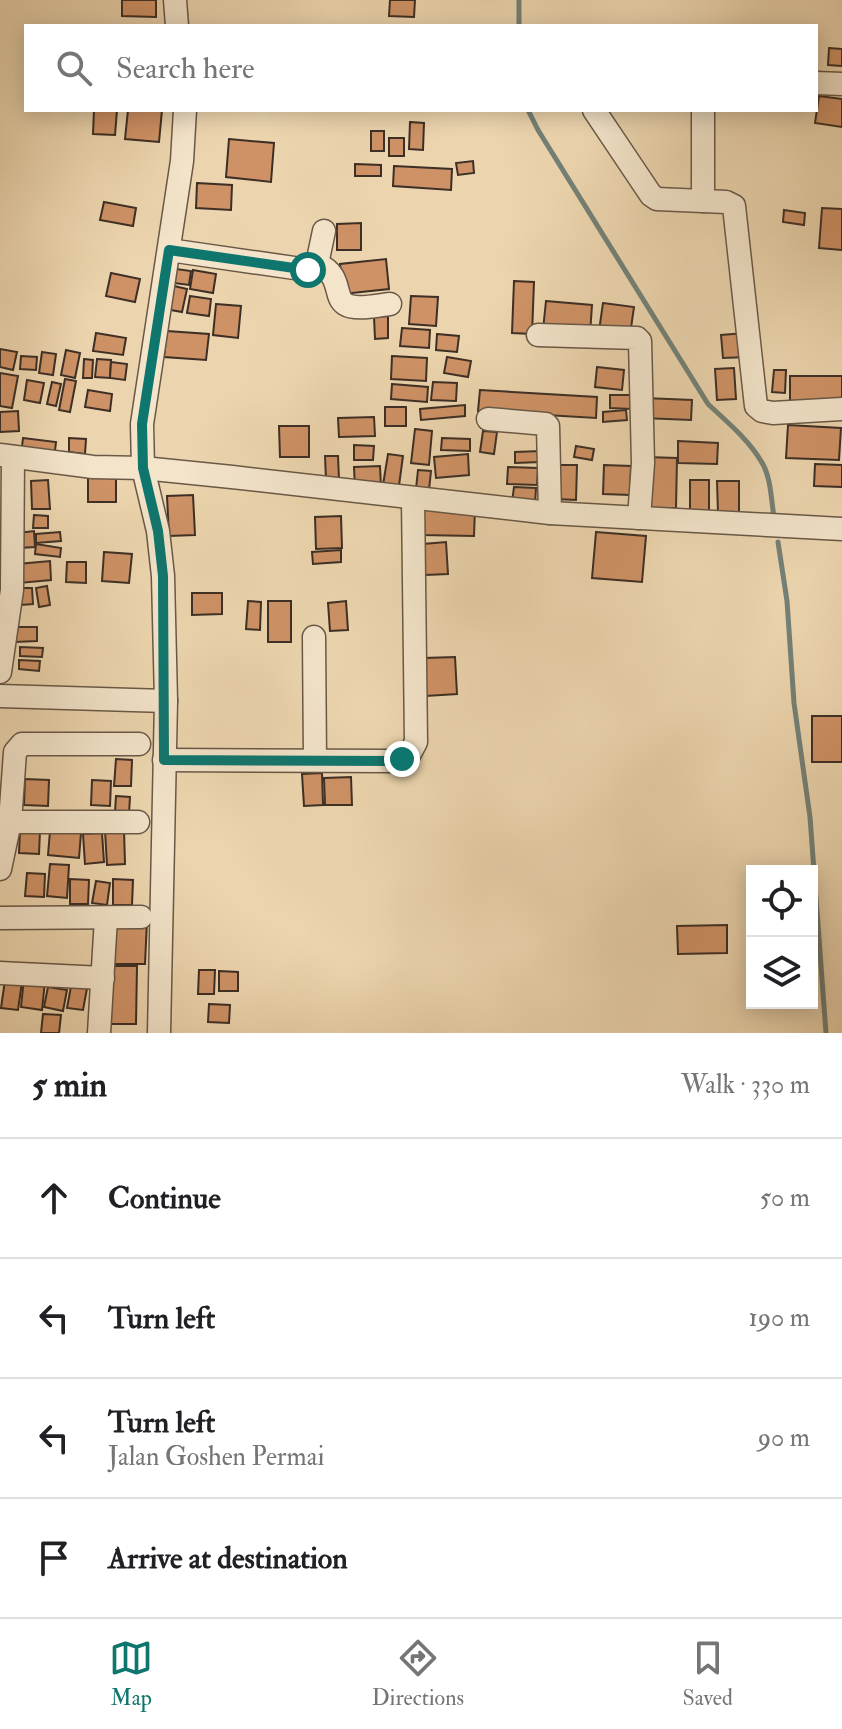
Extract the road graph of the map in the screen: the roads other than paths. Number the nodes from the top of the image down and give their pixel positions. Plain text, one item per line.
1 (175, 0) edge
2 (177, 24) edge
3 (818, 83) edge
4 (842, 84) edge
5 (185, 112) edge
6 (595, 112) edge
7 (703, 112) edge
8 (703, 201) junction
9 (324, 231) dead end
10 (169, 250) junction
11 (317, 264) junction
12 (390, 304) dead end
13 (538, 335) dead end
14 (842, 409) edge
15 (488, 419) dead end
16 (6, 456) edge
17 (143, 468) junction
18 (413, 499) junction
19 (550, 513) junction
20 (639, 518) junction
21 (842, 529) edge
22 (314, 637) dead end
23 (0, 672) edge
24 (0, 696) edge
25 (166, 701) junction
26 (139, 744) dead end
27 (164, 760) junction
28 (315, 760) junction
29 (10, 822) junction
30 (138, 822) dead end
31 (0, 869) edge
32 (141, 917) dead end
33 (0, 918) edge
34 (106, 918) junction
35 (0, 973) edge
36 (103, 978) junction
37 (99, 1033) edge
38 (159, 1033) edge

1 - 2 street
3 - 4 street
5 - 10 street
6 - 8 street
7 - 8 street
8 - 14 street
9 - 11 street
10 - 11 street
10 - 17 street
11 - 12 street
13 - 20 street
15 - 19 street
16 - 17 street
16 - 23 street
17 - 18 street
17 - 25 street
18 - 19 street
18 - 28 street
19 - 20 street
20 - 21 street
22 - 28 street
24 - 25 street
25 - 27 street
26 - 29 street
27 - 28 street
27 - 38 street
29 - 30 street
29 - 31 street
32 - 34 street
33 - 34 street
34 - 36 street
35 - 36 street
36 - 37 street

